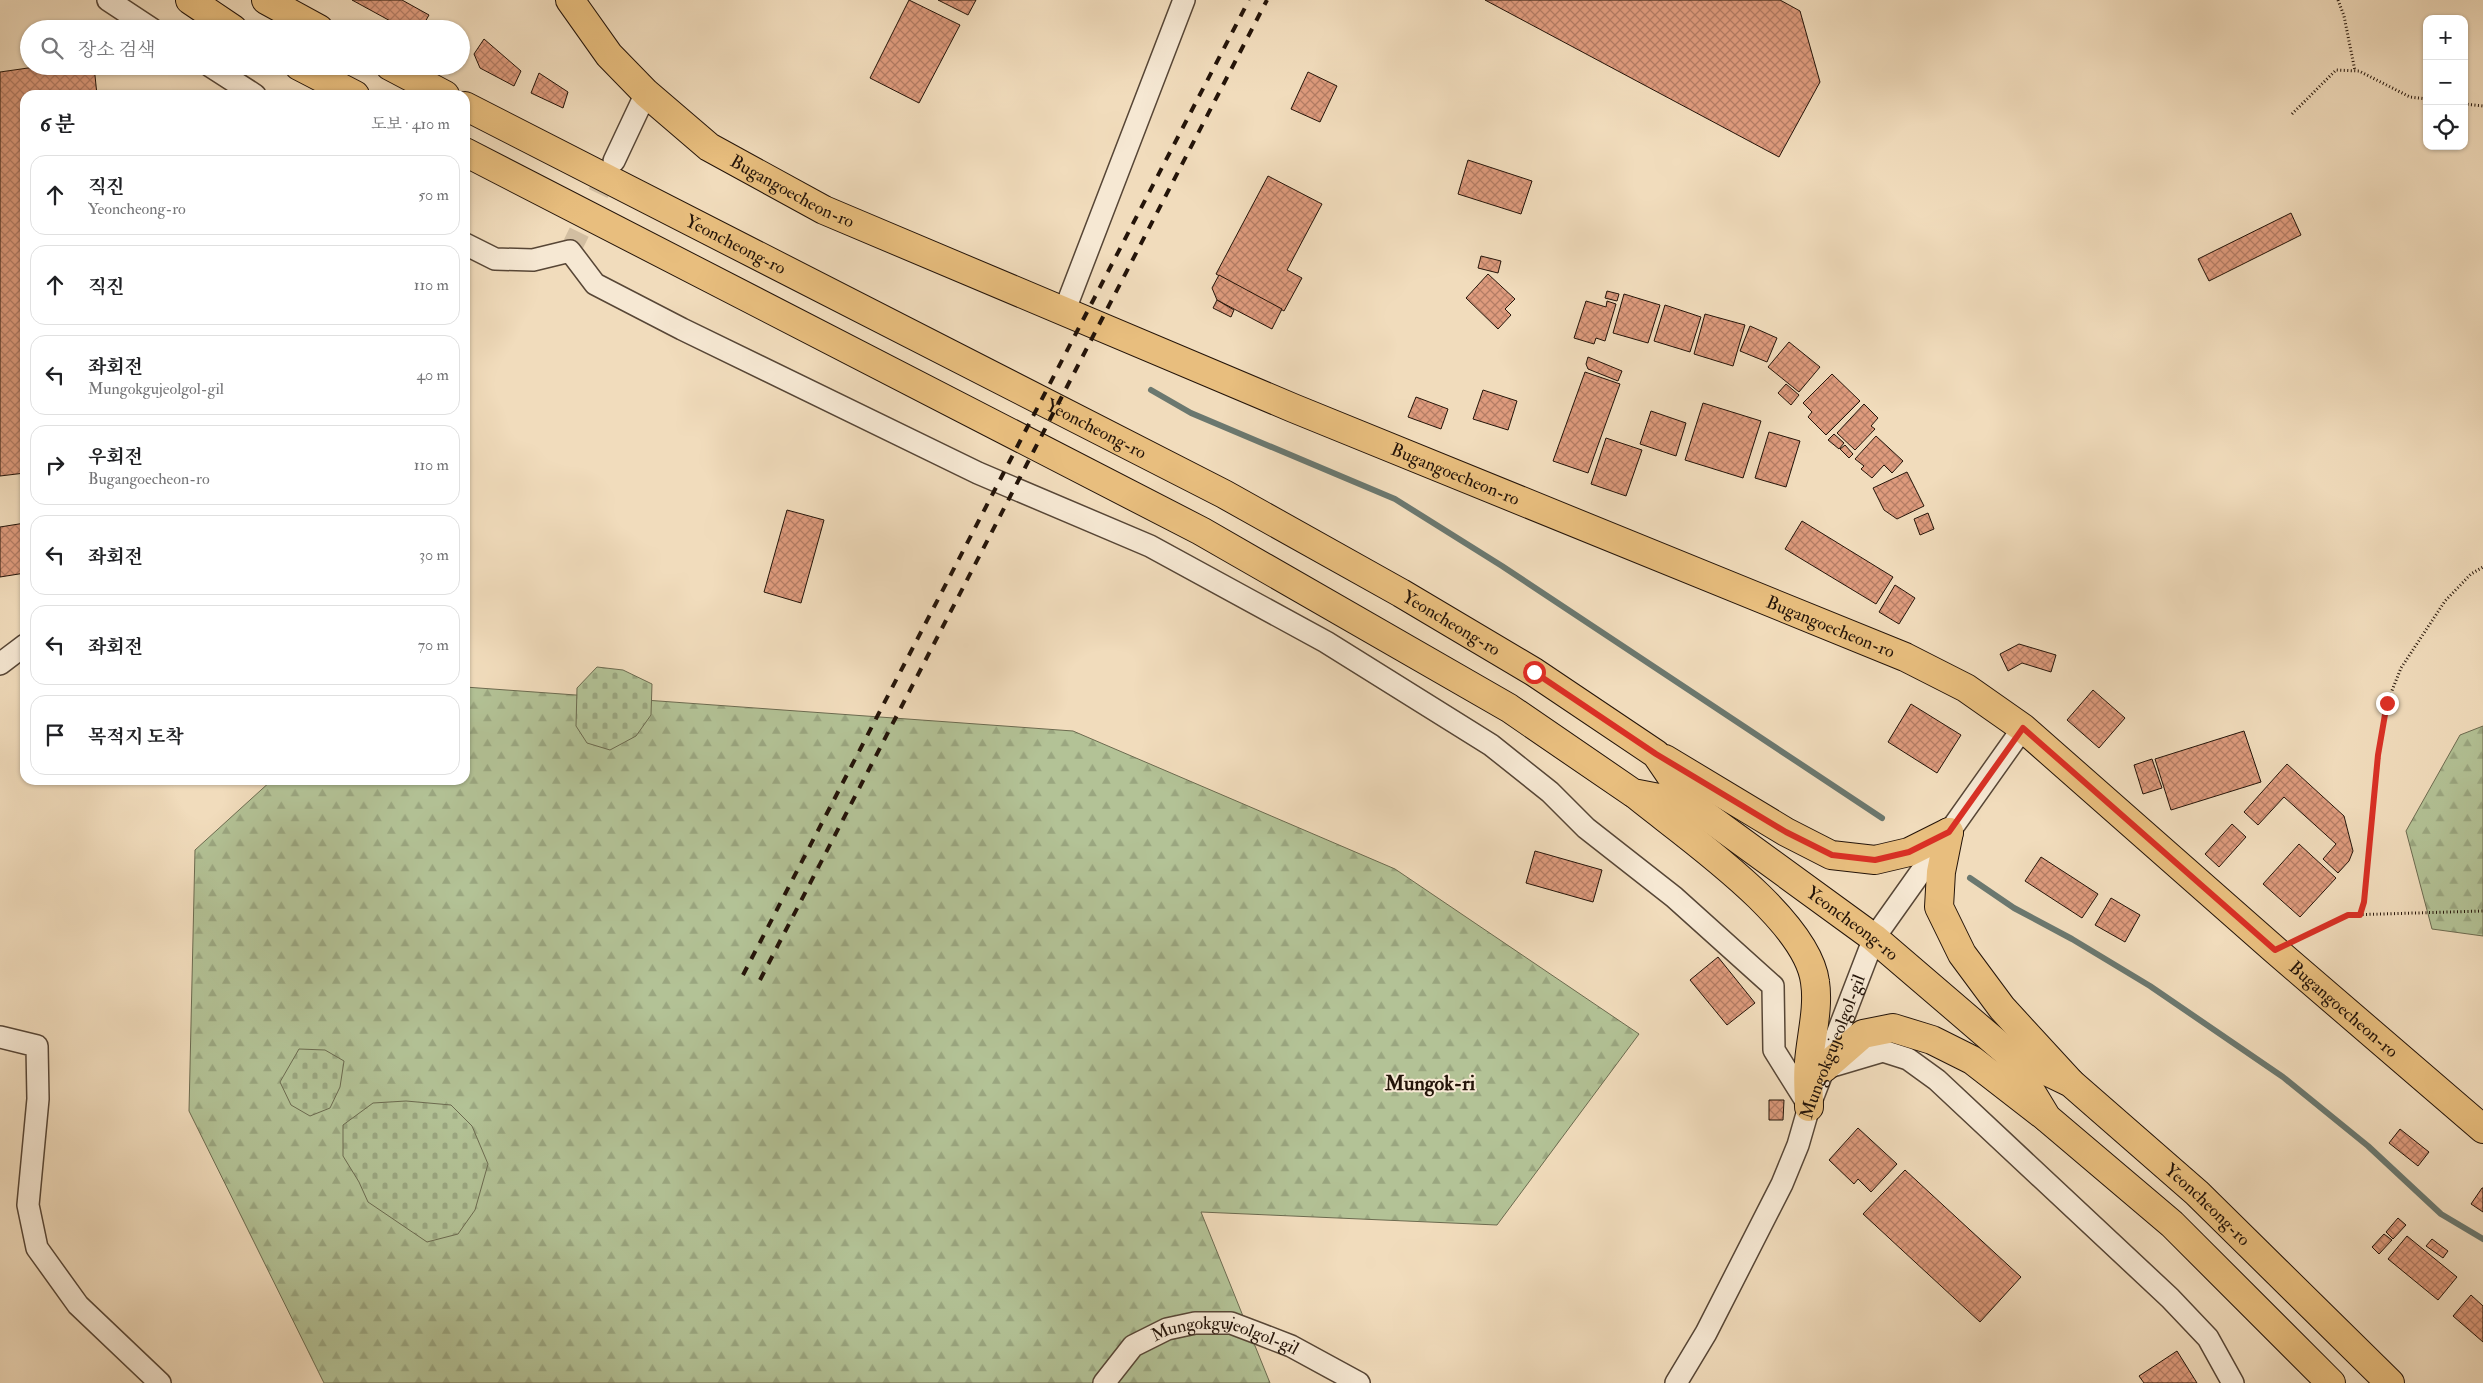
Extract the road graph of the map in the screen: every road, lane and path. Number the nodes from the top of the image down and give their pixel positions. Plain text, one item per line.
1 (108, 0) edge
2 (190, 0) edge
3 (266, 0) edge
4 (570, 0) edge
5 (1184, 0) edge
6 (2338, 0) edge
7 (138, 20) edge
8 (220, 20) edge
9 (303, 20) edge
10 (2355, 70) junction
11 (224, 75) edge
12 (316, 75) edge
13 (407, 75) edge
14 (247, 90) edge
15 (345, 90) edge
16 (436, 90) edge
17 (646, 93) junction
18 (2423, 99) edge
19 (2468, 104) edge
20 (2483, 106) edge
21 (470, 109) edge
22 (2292, 114) dead end
23 (470, 155) edge
24 (614, 161) tunnel mouth
25 (470, 246) edge
26 (1064, 312) junction
27 (2483, 567) edge
28 (20, 648) edge
29 (0, 664) edge
30 (2023, 728) junction
31 (1656, 754) junction
32 (1633, 793) junction
33 (1690, 804) junction
34 (1949, 832) junction
35 (2483, 911) edge
36 (2360, 915) junction
37 (1874, 938) junction
38 (2275, 950) junction
39 (0, 1037) edge
40 (2007, 1052) junction
41 (1824, 1068) junction
42 (2071, 1083) junction
43 (1810, 1107) junction
44 (2047, 1118) junction
45 (2483, 1129) edge
46 (160, 1383) edge
47 (1104, 1383) edge
48 (1359, 1383) edge
49 (1676, 1383) edge
50 (2233, 1383) edge
51 (2331, 1383) edge
52 (2390, 1383) edge

1 - 7 street
2 - 8 main road
3 - 9 main road
4 - 17 main road, Bugangoecheon-ro
5 - 26 street
6 - 10 path
10 - 18 path
10 - 22 path
11 - 14 street
12 - 15 main road
13 - 16 main road
17 - 24 street
17 - 26 main road, Bugangoecheon-ro
19 - 20 path
21 - 31 main road, Yeoncheong-ro
23 - 32 main road, Yeoncheong-ro
25 - 43 street
26 - 30 main road, Bugangoecheon-ro
27 - 36 path
28 - 29 street
30 - 34 street, Mungokgujeolgol-gil
30 - 38 main road, Bugangoecheon-ro
31 - 33 main road, Yeoncheong-ro
31 - 34 main road
32 - 33 main road, Yeoncheong-ro
32 - 43 main road
33 - 37 main road, Yeoncheong-ro
34 - 37 street, Mungokgujeolgol-gil
34 - 42 main road
35 - 36 path
36 - 38 path
37 - 40 main road, Yeoncheong-ro
37 - 41 street, Mungokgujeolgol-gil
38 - 45 main road, Bugangoecheon-ro
39 - 46 street
40 - 42 main road, Yeoncheong-ro
40 - 44 main road, Yeoncheong-ro
41 - 43 street, Mungokgujeolgol-gil
41 - 44 main road
41 - 50 street
42 - 52 main road, Yeoncheong-ro
43 - 49 street, Mungokgujeolgol-gil
44 - 51 main road, Yeoncheong-ro
47 - 48 street, Mungokgujeolgol-gil

